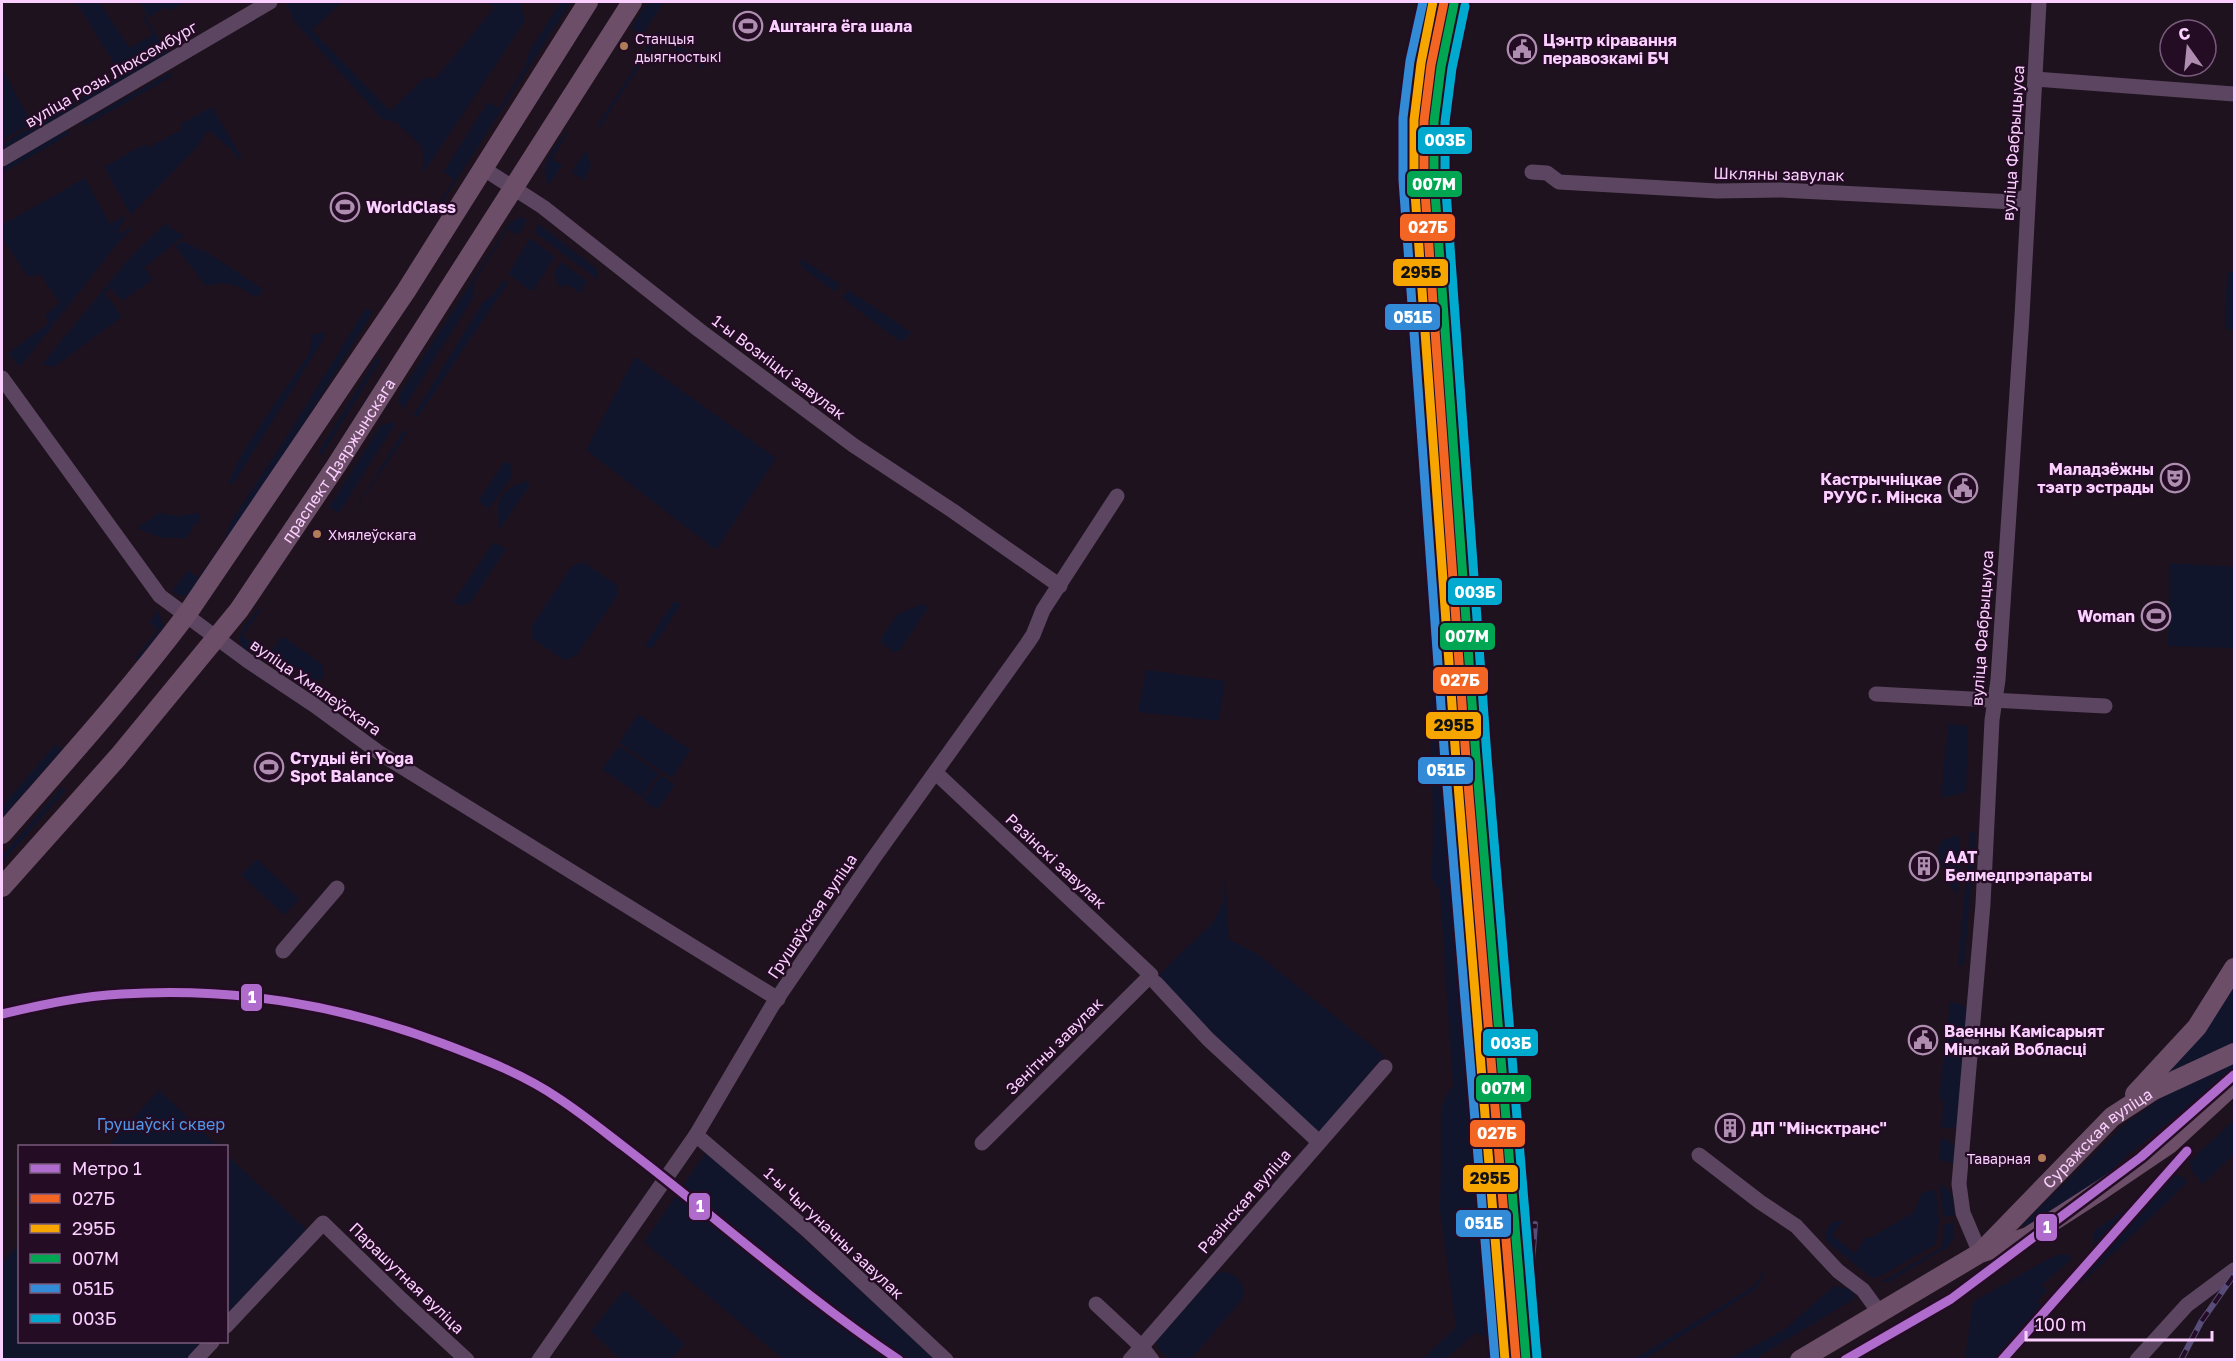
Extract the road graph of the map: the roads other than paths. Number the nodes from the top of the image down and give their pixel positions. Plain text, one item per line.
1 (270, 2) edge
2 (588, 2) edge
3 (632, 2) edge
4 (2039, 2) edge
5 (2035, 79) junction
6 (2235, 94) edge
7 (2, 159) edge
8 (484, 169) junction
9 (1532, 172) dead end
10 (514, 187) junction
11 (2027, 196) junction
12 (2, 378) edge
13 (1118, 496) dead end
14 (1060, 586) junction
15 (187, 614) junction
16 (215, 638) junction
17 (1876, 694) dead end
18 (1995, 700) junction
19 (2105, 706) dead end
20 (936, 773) junction
21 (2, 834) edge
22 (2, 887) edge
23 (337, 888) dead end
24 (283, 951) dead end
25 (2235, 968) edge
26 (1153, 979) junction
27 (778, 999) junction
28 (2235, 1053) edge
29 (1385, 1067) dead end
30 (2235, 1084) edge
31 (2112, 1117) junction
32 (696, 1134) junction
33 (1319, 1142) junction
34 (982, 1143) dead end
35 (1699, 1155) dead end
36 (1980, 1253) junction
37 (2235, 1270) edge
38 (1096, 1304) dead end
39 (1879, 1312) junction
40 (228, 1324) edge
41 (210, 1343) edge
42 (1142, 1347) junction
43 (195, 1359) edge
44 (467, 1359) edge
45 (539, 1359) edge
46 (946, 1359) edge
47 (1130, 1359) edge
48 (1152, 1359) edge
49 (1800, 1359) edge
50 (2137, 1359) edge

1 - 7 street, вуліца Розы Люксембург
2 - 8 main road
3 - 10 main road, праспект Дзяржынскага
4 - 5 street, вуліца Фабрыцыуса
5 - 6 street
5 - 11 street, вуліца Фабрыцыуса
8 - 10 street, 1-ы Возніцкі завулак
8 - 15 main road
9 - 11 street, Шкляны завулак
10 - 14 street, 1-ы Возніцкі завулак
10 - 16 main road, праспект Дзяржынскага
11 - 18 street, вуліца Фабрыцыуса
12 - 15 street, вуліца Хмялеўскага
13 - 14 street, Грушаўская вуліца
14 - 20 street, Грушаўская вуліца
15 - 16 street, вуліца Хмялеўскага
15 - 21 main road
16 - 22 main road, праспект Дзяржынскага
16 - 27 street, вуліца Хмялеўскага
17 - 18 street
18 - 19 street
18 - 36 street, вуліца Фабрыцыуса
20 - 26 street, Разінскі завулак
20 - 27 street, Грушаўская вуліца
23 - 24 street
25 - 31 main road
26 - 33 street, Разінскі завулак
26 - 34 street, Зенітны завулак
27 - 32 street, Грушаўская вуліца
28 - 31 main road, Суражская вуліца
29 - 33 street, Разінская вуліца
30 - 36 main road, Суражская вуліца
31 - 36 main road, Суражская вуліца
32 - 45 street, Грушаўская вуліца
32 - 46 street, 1-ы Чыгуначны завулак
33 - 42 street, Разінская вуліца
35 - 39 street
36 - 39 main road, Суражская вуліца
37 - 50 street
38 - 42 street
39 - 49 main road, Суражская вуліца
40 - 44 street, Парашутная вуліца
41 - 43 street
42 - 47 street, Разінская вуліца
42 - 48 street

